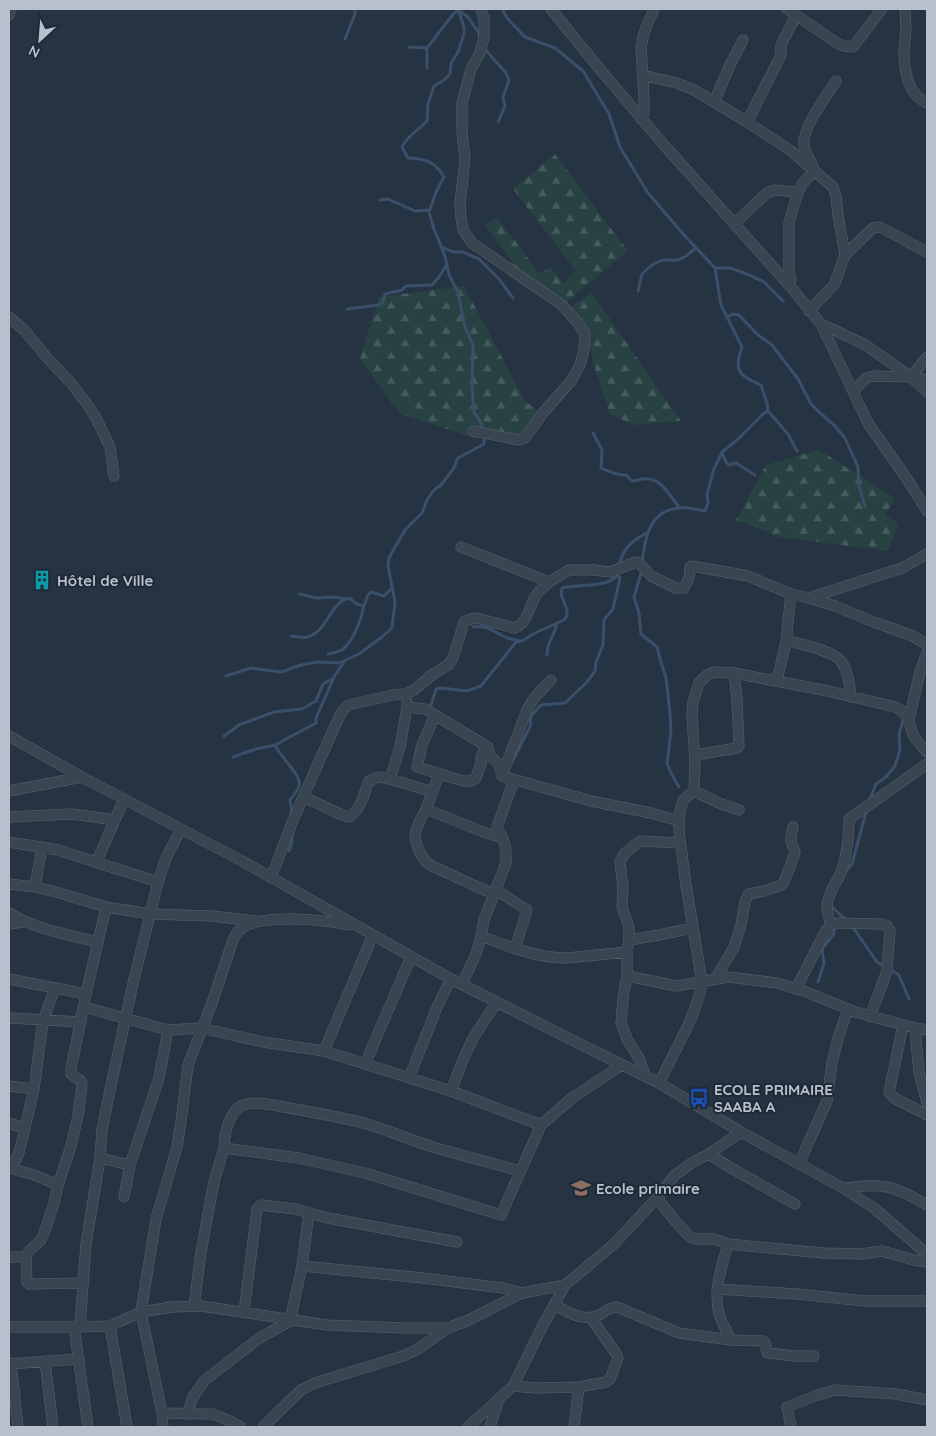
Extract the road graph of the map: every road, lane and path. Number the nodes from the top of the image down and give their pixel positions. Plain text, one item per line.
1 (11, 9) edge
2 (481, 9) edge
3 (551, 9) edge
4 (654, 9) edge
5 (787, 9) edge
6 (882, 9) edge
7 (905, 9) edge
8 (9, 15) edge
9 (796, 16) junction
10 (743, 40) dead end
11 (642, 75) junction
12 (836, 81) dead end
13 (714, 102) junction
14 (927, 103) edge
15 (641, 119) junction
16 (747, 122) junction
17 (814, 170) junction
18 (798, 192) junction
19 (734, 224) junction
20 (927, 252) edge
21 (845, 255) junction
22 (790, 286) junction
23 (809, 311) junction
24 (9, 317) edge
25 (821, 324) junction
26 (927, 357) edge
27 (911, 377) junction
28 (927, 380) edge
29 (853, 392) junction
30 (927, 392) edge
31 (473, 431) dead end
32 (114, 476) dead end
33 (927, 511) edge
34 (462, 547) dead end
35 (927, 554) edge
36 (549, 582) junction
37 (791, 594) junction
38 (809, 598) junction
39 (786, 640) junction
40 (927, 646) edge
41 (927, 653) edge
42 (734, 673) junction
43 (551, 680) dead end
44 (777, 682) junction
45 (406, 694) junction
46 (851, 697) junction
47 (406, 707) junction
48 (435, 716) junction
49 (909, 719) junction
50 (9, 736) edge
51 (486, 746) junction
52 (927, 752) edge
53 (695, 756) junction
54 (927, 764) edge
55 (439, 774) junction
56 (502, 776) junction
57 (82, 777) junction
58 (390, 779) junction
59 (514, 780) junction
60 (9, 791) edge
61 (694, 791) junction
62 (432, 792) junction
63 (304, 797) junction
64 (124, 799) junction
65 (426, 809) junction
66 (740, 810) dead end
67 (9, 817) edge
68 (115, 820) junction
69 (679, 822) junction
70 (793, 827) dead end
71 (181, 829) junction
72 (503, 838) junction
73 (9, 842) edge
74 (680, 843) junction
75 (42, 847) junction
76 (96, 863) junction
77 (270, 878) junction
78 (158, 882) junction
79 (9, 884) edge
80 (35, 887) junction
81 (494, 891) junction
82 (106, 907) junction
83 (9, 912) edge
84 (150, 914) junction
85 (259, 921) junction
86 (24, 922) junction
87 (9, 924) edge
88 (830, 925) junction
89 (358, 926) junction
90 (693, 928) junction
91 (373, 935) junction
92 (481, 936) junction
93 (628, 940) junction
94 (98, 942) junction
95 (515, 949) junction
96 (627, 952) junction
97 (411, 957) junction
98 (627, 976) junction
99 (451, 978) junction
100 (716, 978) junction
101 (9, 979) edge
102 (702, 982) junction
103 (462, 984) junction
104 (54, 988) junction
105 (796, 989) junction
106 (86, 994) junction
107 (497, 1002) junction
108 (84, 1007) junction
109 (848, 1009) junction
110 (870, 1016) junction
111 (9, 1018) edge
112 (125, 1018) junction
113 (43, 1021) junction
114 (81, 1022) junction
115 (903, 1025) junction
116 (201, 1028) junction
117 (915, 1028) junction
118 (168, 1030) junction
119 (927, 1030) edge
120 (324, 1051) junction
121 (366, 1064) junction
122 (622, 1065) junction
123 (645, 1076) junction
124 (409, 1078) junction
125 (659, 1083) junction
126 (9, 1086) edge
127 (34, 1089) junction
128 (451, 1091) junction
129 (927, 1103) edge
130 (927, 1115) edge
131 (9, 1123) edge
132 (541, 1125) junction
133 (24, 1128) junction
134 (741, 1132) junction
135 (224, 1148) junction
136 (709, 1154) junction
137 (100, 1158) junction
138 (799, 1164) junction
139 (130, 1165) junction
140 (9, 1166) edge
141 (520, 1171) junction
142 (58, 1184) junction
143 (843, 1188) junction
144 (124, 1197) dead end
145 (657, 1198) junction
146 (795, 1204) dead end
147 (927, 1206) edge
148 (309, 1213) junction
149 (457, 1242) dead end
150 (728, 1244) junction
151 (927, 1254) edge
152 (9, 1257) edge
153 (26, 1258) junction
154 (927, 1262) edge
155 (302, 1266) junction
156 (84, 1283) junction
157 (565, 1286) junction
158 (717, 1289) junction
159 (522, 1293) junction
160 (927, 1301) edge
161 (554, 1305) junction
162 (194, 1306) junction
163 (141, 1312) junction
164 (244, 1312) junction
165 (591, 1318) junction
166 (290, 1321) junction
167 (110, 1326) junction
168 (9, 1327) edge
169 (77, 1327) junction
170 (448, 1328) junction
171 (731, 1340) junction
172 (814, 1356) dead end
173 (79, 1359) junction
174 (45, 1361) junction
175 (10, 1364) edge
176 (513, 1386) junction
177 (579, 1387) junction
178 (927, 1400) edge
179 (498, 1401) junction
180 (162, 1413) junction
181 (186, 1414) junction
182 (234, 1425) edge
183 (18, 1427) edge
184 (54, 1427) edge
185 (88, 1427) edge
186 (127, 1427) edge
187 (164, 1427) edge
188 (263, 1427) edge
189 (468, 1427) edge
190 (490, 1427) edge
191 (574, 1427) edge
192 (792, 1427) edge

1 - 8 street
2 - 31 street
3 - 15 street
4 - 11 street
5 - 9 street
6 - 9 street
7 - 14 street
9 - 16 street
10 - 13 street
11 - 13 street
11 - 15 street
12 - 17 street
13 - 16 street
15 - 19 street
16 - 17 street
17 - 18 street
17 - 21 street
18 - 19 street
18 - 22 street
19 - 22 street
20 - 21 street
21 - 23 street
22 - 23 street
23 - 25 street
24 - 32 street
25 - 27 street
25 - 29 street
26 - 27 street
27 - 28 street
27 - 29 street
27 - 30 street
29 - 33 street
34 - 36 street
35 - 38 street
36 - 37 street
36 - 45 street
37 - 38 street
37 - 39 street
38 - 40 street
39 - 44 street
39 - 46 street
41 - 49 street
42 - 44 street
42 - 53 street
42 - 53 street
43 - 56 street
44 - 46 street
45 - 47 street
45 - 63 street
46 - 49 street
47 - 48 street
47 - 58 street
48 - 51 street
48 - 55 street
49 - 52 street
50 - 57 street
51 - 55 street
51 - 56 street
53 - 61 street
54 - 88 street
55 - 62 street
56 - 59 street
57 - 60 street
57 - 64 street
58 - 62 street
58 - 63 street
59 - 69 street
59 - 72 street
61 - 66 street
61 - 69 street
62 - 65 street
63 - 77 street
64 - 68 street
64 - 71 street
65 - 72 street
65 - 81 street
67 - 68 street
68 - 76 street
69 - 74 street
70 - 100 street
71 - 77 street
71 - 78 street
72 - 81 street
73 - 75 street
74 - 90 street
74 - 93 street
75 - 76 street
75 - 80 street
76 - 78 street
77 - 89 street
78 - 84 street
79 - 80 street
80 - 82 street
81 - 92 street
81 - 95 street
82 - 84 street
82 - 94 street
83 - 86 street
84 - 85 street
84 - 112 street
85 - 89 street
85 - 116 street
86 - 87 street
86 - 94 street
88 - 105 street
88 - 110 street
89 - 91 street
90 - 93 street
90 - 102 street
91 - 97 street
91 - 120 street
92 - 95 street
92 - 103 street
93 - 96 street
94 - 106 street
95 - 96 street
96 - 98 street
97 - 99 street
97 - 121 street
98 - 102 street
98 - 123 street
99 - 103 street
99 - 124 street
100 - 102 street
100 - 105 street
101 - 104 street
102 - 125 street
103 - 107 street
104 - 106 street
104 - 113 street
105 - 109 street
106 - 108 street
107 - 122 street
107 - 128 street
108 - 112 street
108 - 114 street
109 - 110 street
109 - 138 street
110 - 115 street
111 - 113 street
112 - 118 street
112 - 137 street
113 - 114 street
113 - 127 street
114 - 142 street
115 - 117 street
115 - 130 street
116 - 118 street
116 - 120 street
116 - 163 street
117 - 119 street
117 - 129 street
118 - 139 street
120 - 121 street
121 - 124 street
122 - 123 street
122 - 132 street
123 - 125 street
124 - 128 street
125 - 134 street
126 - 127 street
127 - 133 street
128 - 132 street
131 - 133 street
132 - 141 street
133 - 140 street
134 - 136 street
134 - 138 street
135 - 141 street
135 - 141 street
135 - 162 street
136 - 145 street
136 - 146 street
137 - 139 street
137 - 156 street
138 - 143 street
139 - 144 street
140 - 142 street
142 - 153 street
143 - 147 street
143 - 151 street
145 - 150 street
145 - 157 street
148 - 149 street
148 - 155 street
148 - 164 street
150 - 154 street
150 - 158 street
152 - 153 street
153 - 156 street
155 - 159 street
155 - 166 street
156 - 169 street
157 - 159 street
157 - 161 street
158 - 160 street
158 - 171 street
159 - 170 street
161 - 165 street
161 - 176 street
162 - 163 street
162 - 164 street
163 - 167 street
163 - 180 street
164 - 166 street
165 - 171 street
165 - 177 street
166 - 170 street
166 - 181 street
167 - 169 street
167 - 186 street
168 - 169 street
169 - 173 street
170 - 188 street
171 - 172 street
173 - 174 street
173 - 185 street
174 - 175 street
174 - 184 street
175 - 183 street
176 - 177 street
176 - 179 street
177 - 191 street
178 - 192 street
179 - 189 street
179 - 190 street
180 - 181 street
180 - 187 street
181 - 182 street

